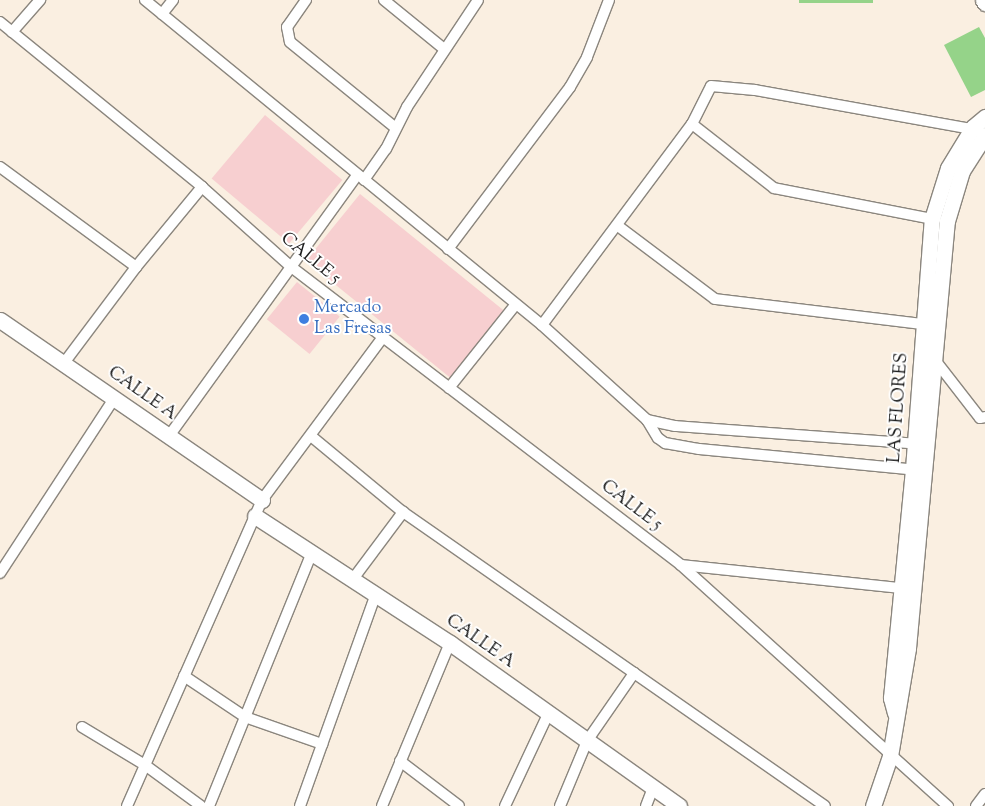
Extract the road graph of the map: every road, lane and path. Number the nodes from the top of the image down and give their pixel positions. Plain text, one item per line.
1 (40, 0) edge
2 (145, 0) edge
3 (173, 0) edge
4 (306, 0) edge
5 (384, 0) edge
6 (478, 0) edge
7 (609, 0) edge
8 (162, 14) junction
9 (0, 22) edge
10 (12, 32) junction
11 (444, 49) junction
12 (985, 117) edge
13 (692, 124) junction
14 (396, 128) junction
15 (981, 132) edge
16 (0, 167) edge
17 (360, 177) junction
18 (202, 187) junction
19 (932, 219) junction
20 (618, 226) junction
21 (448, 249) junction
22 (290, 266) junction
23 (136, 267) junction
24 (516, 304) junction
25 (0, 320) edge
26 (542, 325) junction
27 (930, 325) junction
28 (383, 337) junction
29 (935, 360) junction
30 (64, 363) junction
31 (449, 388) junction
32 (115, 397) junction
33 (985, 417) edge
34 (647, 420) junction
35 (169, 436) junction
36 (311, 436) junction
37 (921, 444) junction
38 (919, 470) junction
39 (262, 500) junction
40 (403, 512) junction
41 (255, 516) junction
42 (312, 552) junction
43 (681, 565) junction
44 (0, 573) edge
45 (353, 579) junction
46 (901, 588) junction
47 (376, 594) junction
48 (450, 643) junction
49 (634, 673) junction
50 (184, 676) junction
51 (548, 712) junction
52 (895, 714) junction
53 (245, 717) junction
54 (82, 726) dead end
55 (587, 742) junction
56 (322, 744) junction
57 (890, 756) junction
58 (400, 761) junction
59 (145, 765) junction
60 (653, 788) junction
61 (985, 794) edge
62 (127, 806) edge
63 (202, 806) edge
64 (209, 806) edge
65 (300, 806) edge
66 (382, 806) edge
67 (459, 806) edge
68 (505, 806) edge
69 (560, 806) edge
70 (646, 806) edge
71 (679, 806) edge
72 (825, 806) edge
73 (873, 806) edge
74 (948, 806) edge
75 (976, 806) edge

1 - 10 street
2 - 8 street
3 - 8 street
4 - 14 street
5 - 11 street
6 - 11 street
7 - 21 street
8 - 17 street
9 - 10 street, CALLE 5
10 - 18 street, CALLE 5
11 - 14 street
12 - 15 street, LAS FLORES
13 - 15 street
13 - 19 street
13 - 20 street
14 - 17 street
15 - 19 street, LAS FLORES
15 - 27 street, LAS FLORES
16 - 23 street
17 - 21 street
17 - 22 street
18 - 22 street, CALLE 5
18 - 23 street
19 - 27 street, LAS FLORES
20 - 26 street
20 - 27 street
21 - 24 street
22 - 28 street, CALLE 5
22 - 35 street
23 - 30 street
24 - 26 street
24 - 31 street
25 - 30 street, CALLE A
26 - 34 street
27 - 29 street, LAS FLORES
27 - 37 street, LAS FLORES
28 - 31 street, CALLE 5
28 - 36 street
29 - 33 street
29 - 37 street, LAS FLORES
30 - 32 street, CALLE A
31 - 43 street, CALLE 5
32 - 35 street, CALLE A
32 - 44 street
34 - 37 street
34 - 38 street
35 - 39 street, CALLE A
36 - 39 street
36 - 40 street
37 - 38 street, LAS FLORES
38 - 46 street, LAS FLORES
38 - 52 street, LAS FLORES
39 - 41 street
40 - 45 street
40 - 49 street
41 - 42 street, CALLE A
41 - 50 street
42 - 45 street, CALLE A
42 - 53 street
43 - 46 street
43 - 57 street, CALLE 5
45 - 47 street, CALLE A
46 - 52 street, LAS FLORES
47 - 48 street, CALLE A
47 - 56 street
48 - 51 street, CALLE A
48 - 58 street
49 - 55 street
49 - 72 street
50 - 53 street
50 - 59 street
51 - 55 street, CALLE A
51 - 68 street
52 - 57 street, LAS FLORES
53 - 56 street
53 - 64 street
54 - 59 street
55 - 60 street, CALLE A
55 - 69 street
56 - 65 street
57 - 73 street, LAS FLORES
57 - 74 street, CALLE 5
58 - 66 street
58 - 67 street
59 - 62 street
59 - 63 street
60 - 70 street
60 - 71 street, CALLE A
61 - 75 street

